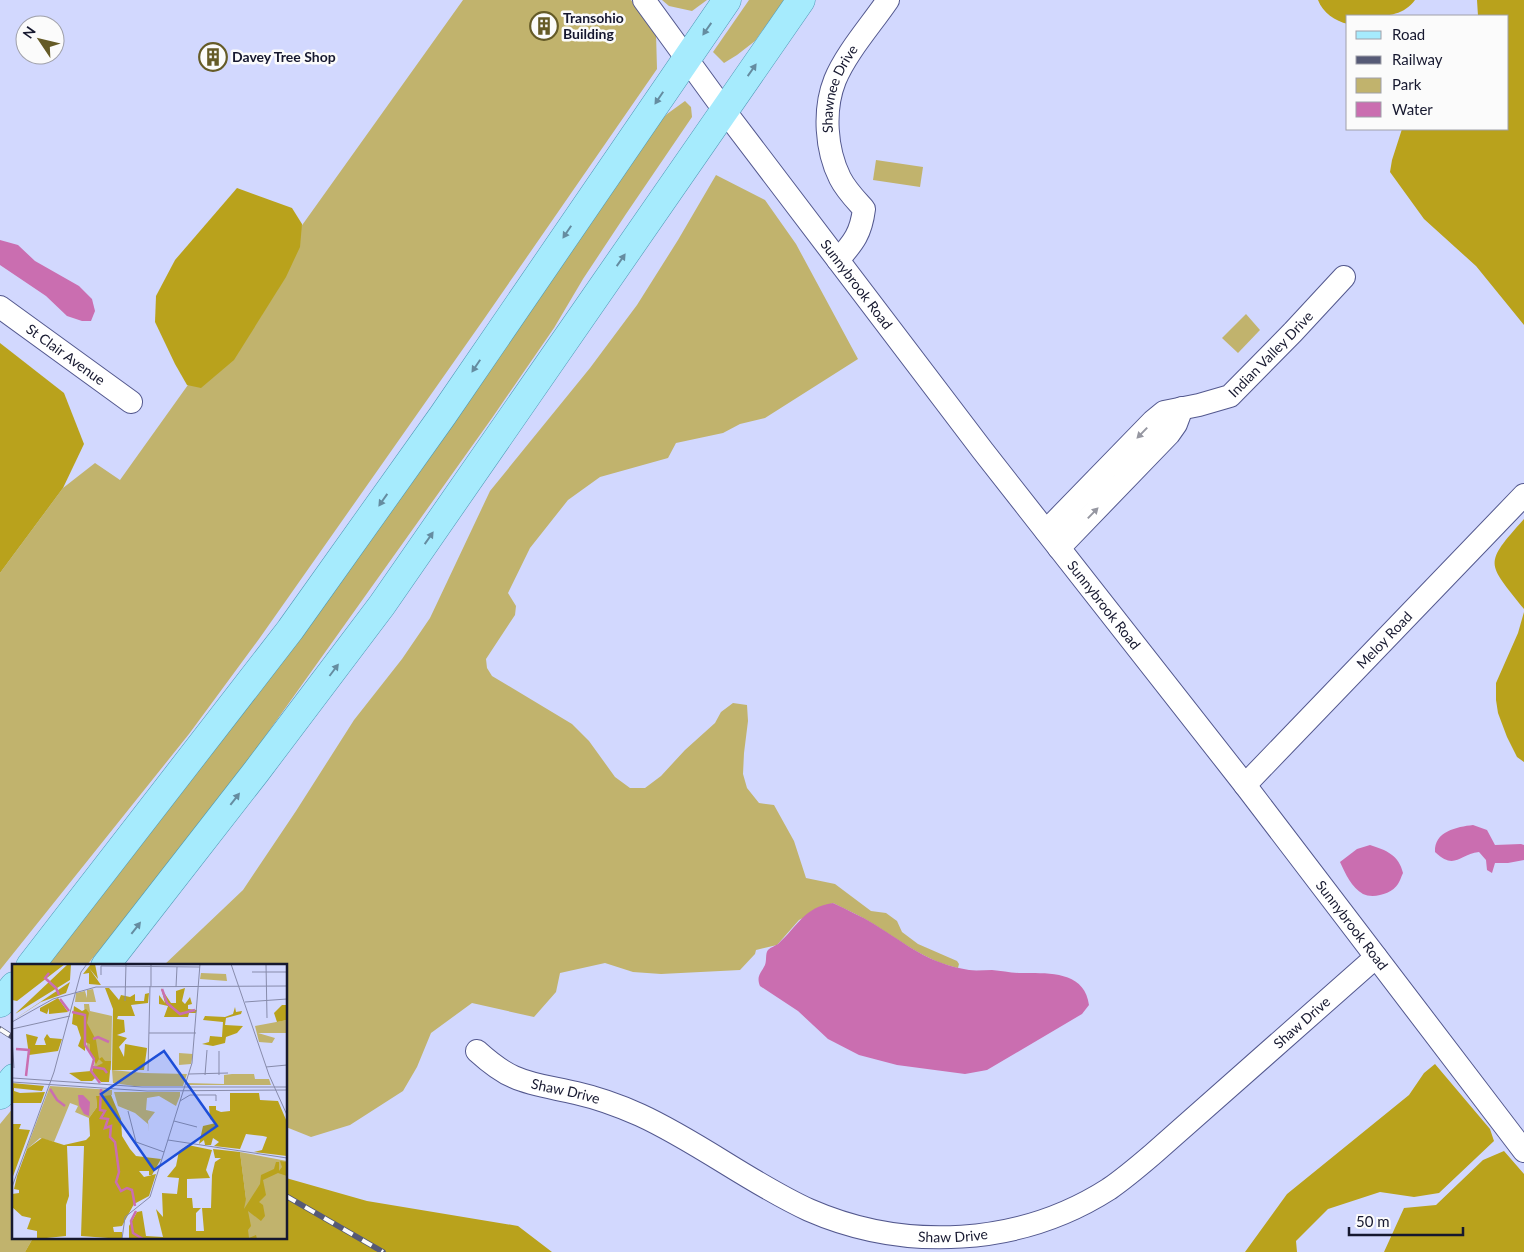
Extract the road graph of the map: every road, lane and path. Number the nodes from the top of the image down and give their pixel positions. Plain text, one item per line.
1 (644, 0) edge
2 (727, 0) edge
3 (801, 0) edge
4 (888, 0) edge
5 (686, 58) junction
6 (724, 110) junction
7 (838, 260) junction
8 (1344, 277) dead end
9 (0, 307) edge
10 (131, 402) dead end
11 (1524, 495) edge
12 (1053, 540) junction
13 (1245, 785) junction
14 (1376, 957) junction
15 (34, 962) edge
16 (108, 964) edge
17 (12, 988) edge
18 (0, 1003) edge
19 (477, 1051) dead end
20 (12, 1080) edge
21 (0, 1095) edge
22 (1524, 1151) edge

1 - 5 street, Sunnybrook Road
2 -> 5 main road
6 -> 3 main road
4 - 7 street, Shawnee Drive
5 - 6 street, Sunnybrook Road
5 -> 15 main road
6 - 7 street, Sunnybrook Road
16 -> 6 main road
7 - 12 street, Sunnybrook Road
8 - 12 street, Indian Valley Drive
9 - 10 street, St Clair Avenue
11 - 13 street, Meloy Road
12 - 13 street, Sunnybrook Road
13 - 14 street, Sunnybrook Road
14 - 19 street, Shaw Drive
14 - 22 street, Sunnybrook Road
17 - 18 main road
20 - 21 main road

